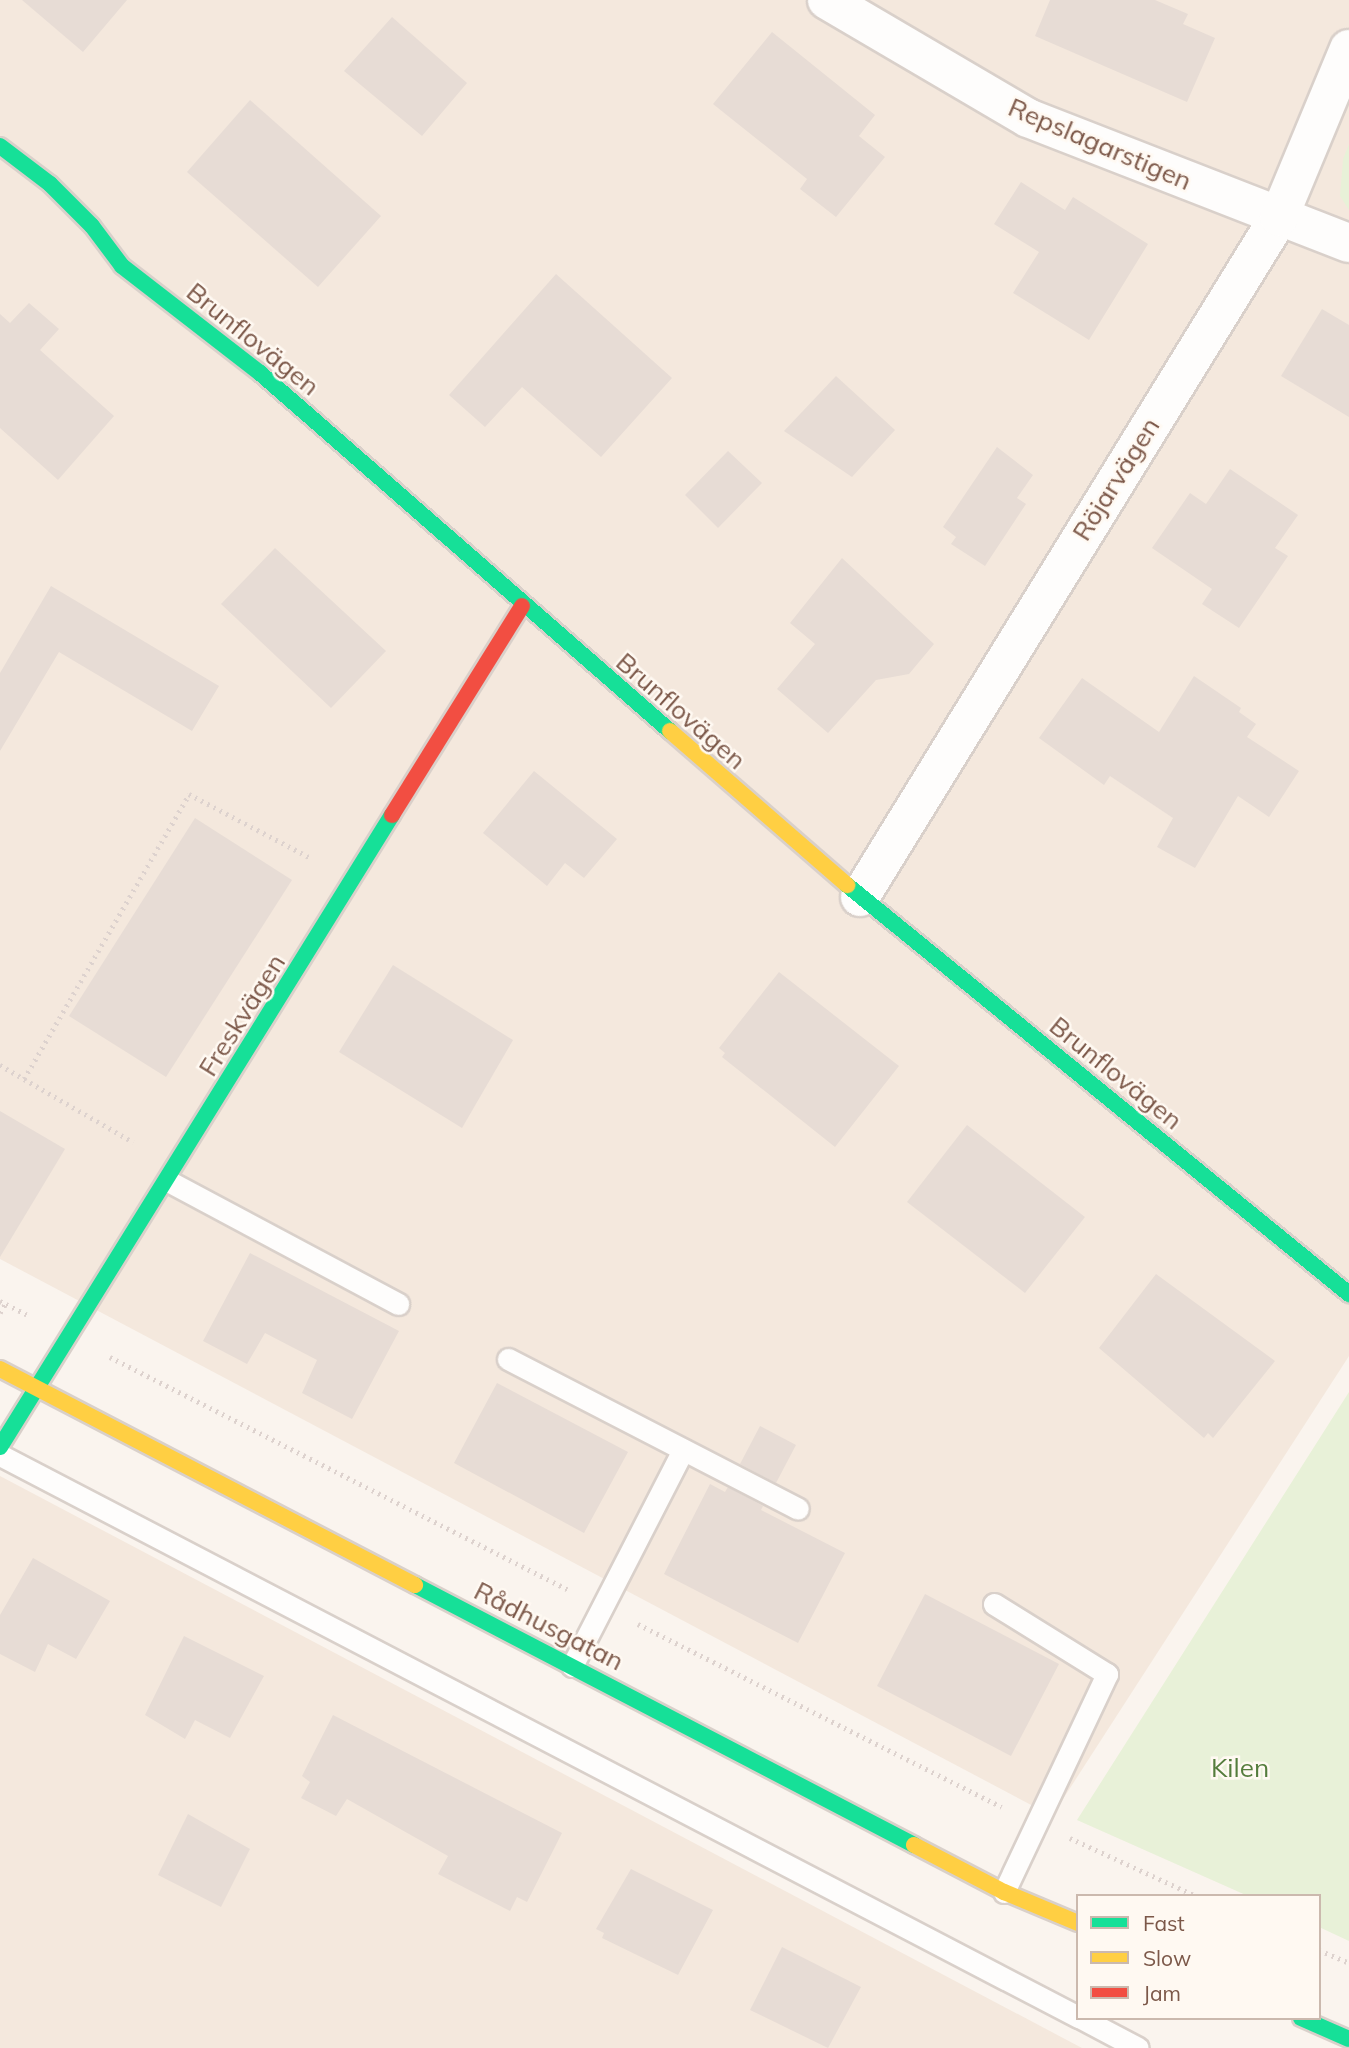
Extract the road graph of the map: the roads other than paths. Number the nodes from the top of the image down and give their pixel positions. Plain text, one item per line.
1 (827, 0) edge
2 (1349, 50) edge
3 (0, 146) edge
4 (1279, 217) junction
5 (1349, 243) edge
6 (522, 606) junction
7 (860, 897) junction
8 (172, 1174) junction
9 (1349, 1294) edge
10 (398, 1304) dead end
11 (508, 1359) dead end
12 (0, 1369) edge
13 (37, 1390) junction
14 (0, 1447) edge
15 (683, 1450) junction
16 (0, 1455) edge
17 (798, 1509) dead end
18 (994, 1604) dead end
19 (572, 1666) junction
20 (1004, 1892) junction
21 (1076, 1922) edge
22 (1076, 2015) edge
23 (1085, 2020) edge
24 (1306, 2020) edge
25 (1349, 2039) edge
26 (1138, 2048) edge

1 - 4 street, Repslagarstigen
2 - 4 street, Röjarvägen
3 - 6 street, Brunflovägen
4 - 5 street, Repslagarstigen
4 - 7 street, Röjarvägen
6 - 7 street, Brunflovägen
6 - 8 street, Freskvägen
7 - 9 street, Brunflovägen
8 - 10 lane
8 - 13 street, Freskvägen
11 - 15 lane
12 - 13 street, Rådhusgatan
13 - 14 street, Freskvägen
13 - 19 street, Rådhusgatan
15 - 17 lane
15 - 19 lane
16 - 22 lane
18 - 20 lane
19 - 20 street, Rådhusgatan
20 - 21 street, Rådhusgatan
23 - 26 lane
24 - 25 street

